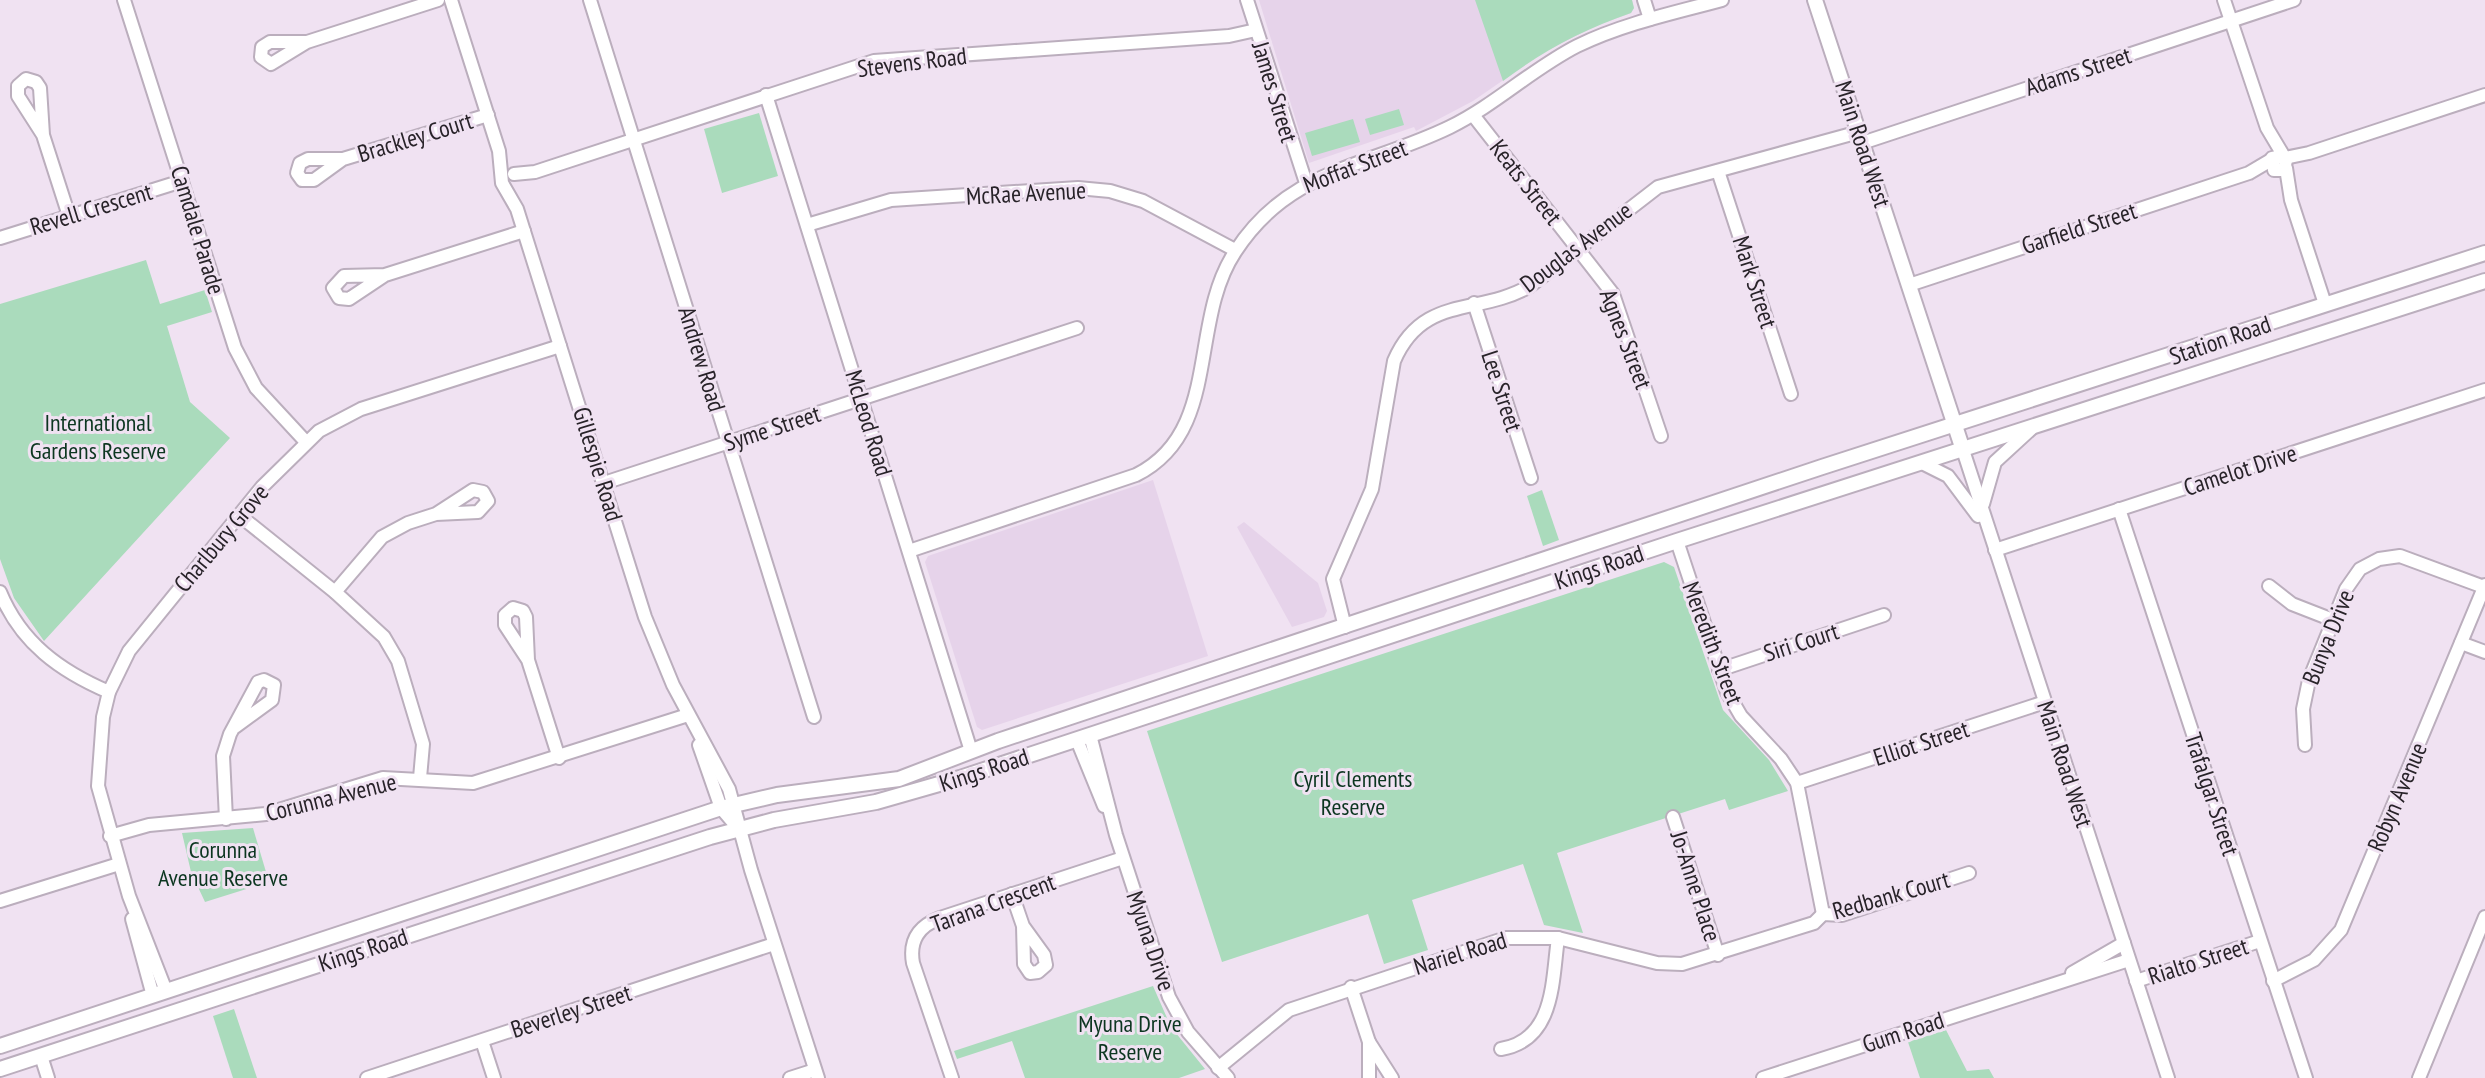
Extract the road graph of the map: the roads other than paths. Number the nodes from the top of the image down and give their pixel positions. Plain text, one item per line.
1 (124, 0) edge
2 (438, 0) edge
3 (451, 0) edge
4 (605, 0) edge
5 (1247, 0) edge
6 (1644, 0) edge
7 (1722, 0) edge
8 (1815, 0) edge
9 (2224, 0) edge
10 (2294, 0) edge
11 (591, 2) edge
12 (1650, 19) junction
13 (2231, 21) junction
14 (1256, 30) junction
15 (307, 42) dead end
16 (766, 95) junction
17 (2485, 95) edge
18 (488, 115) junction
19 (1473, 115) junction
20 (43, 135) dead end
21 (1860, 137) junction
22 (633, 140) junction
23 (343, 159) dead end
24 (2279, 163) junction
25 (1718, 171) junction
26 (511, 179) junction
27 (182, 181) junction
28 (1306, 183) junction
29 (69, 216) junction
30 (807, 225) junction
31 (524, 231) junction
32 (0, 238) edge
33 (1578, 248) junction
34 (1235, 250) junction
35 (2485, 253) edge
36 (385, 275) dead end
37 (2485, 281) edge
38 (1909, 285) junction
39 (1474, 303) junction
40 (2325, 304) junction
41 (1077, 328) dead end
42 (2334, 331) junction
43 (560, 346) junction
44 (2485, 390) edge
45 (1791, 394) dead end
46 (861, 399) junction
47 (1954, 425) junction
48 (2034, 427) junction
49 (1661, 436) dead end
50 (306, 442) junction
51 (728, 443) junction
52 (1963, 450) junction
53 (1922, 463) junction
54 (1531, 478) dead end
55 (604, 483) junction
56 (2119, 509) junction
57 (1983, 512) junction
58 (436, 514) dead end
59 (239, 515) junction
60 (1669, 520) junction
61 (1990, 536) junction
62 (1677, 541) junction
63 (1995, 550) junction
64 (909, 551) junction
65 (2269, 586) dead end
66 (2484, 586) edge
67 (0, 592) edge
68 (335, 592) junction
69 (1884, 615) dead end
70 (13, 619) junction
71 (2333, 620) junction
72 (0, 625) edge
73 (1345, 627) junction
74 (2461, 643) junction
75 (1352, 648) junction
76 (2485, 652) edge
77 (528, 660) dead end
78 (1719, 670) junction
79 (109, 692) junction
80 (2045, 702) junction
81 (688, 715) junction
82 (1074, 716) junction
83 (814, 717) dead end
84 (235, 727) dead end
85 (1084, 737) junction
86 (2305, 745) dead end
87 (971, 751) junction
88 (559, 758) junction
89 (420, 778) junction
90 (1797, 783) junction
91 (728, 806) junction
92 (1673, 817) dead end
93 (226, 819) junction
94 (738, 828) junction
95 (110, 836) junction
96 (1123, 858) junction
97 (119, 864) junction
98 (1969, 873) dead end
99 (1012, 894) junction
100 (0, 901) edge
101 (1823, 914) junction
102 (2484, 925) edge
103 (1023, 926) dead end
104 (1558, 938) junction
105 (1771, 938) joint
106 (2260, 941) junction
107 (2124, 943) junction
108 (774, 944) junction
109 (1718, 955) junction
110 (2129, 960) junction
111 (2136, 981) junction
112 (2273, 981) junction
113 (2044, 986) junction
114 (1351, 987) junction
115 (160, 994) junction
116 (166, 1015) junction
117 (34, 1035) junction
118 (482, 1041) junction
119 (1369, 1042) junction
120 (0, 1046) edge
121 (1501, 1049) dead end
122 (41, 1056) junction
123 (1805, 1064) junction
124 (0, 1069) edge
125 (1223, 1073) edge
126 (816, 1074) edge
127 (48, 1078) edge
128 (369, 1078) edge
129 (494, 1078) edge
130 (790, 1078) edge
131 (952, 1078) edge
132 (1369, 1078) edge
133 (1392, 1078) edge
134 (1763, 1078) edge
135 (1810, 1078) edge
136 (2168, 1078) edge
137 (2306, 1078) edge
138 (2419, 1078) edge

1 - 27 street, Camdale Parade
2 - 15 street
3 - 18 street, Gillespie Road
4 - 11 street
5 - 14 street, James Street
6 - 12 street
7 - 12 street, Moffat Street
8 - 21 main road, Main Road West
9 - 13 street
10 - 13 street, Adams Street
11 - 22 street, Andrew Road
12 - 19 street, Moffat Street
13 - 21 street, Adams Street
13 - 24 street
14 - 16 street, Stevens Road
14 - 28 street, James Street
16 - 22 street, Stevens Road
16 - 30 street, McLeod Road
17 - 24 street, Garfield Street
18 - 23 street, Brackley Court
18 - 26 street, Gillespie Road
19 - 28 street, Moffat Street
19 - 33 street, Keats Street
20 - 29 street
21 - 25 street, Douglas Avenue
21 - 38 main road, Main Road West
22 - 26 street, Stevens Road
22 - 51 street, Andrew Road
24 - 38 street, Garfield Street
24 - 40 street
25 - 33 street, Douglas Avenue
25 - 45 street, Mark Street
26 - 31 street, Gillespie Road
27 - 29 street, Revell Crescent
27 - 50 street, Camdale Parade
28 - 34 street, Moffat Street
29 - 32 street, Revell Crescent
30 - 34 street, McRae Avenue
30 - 46 street, McLeod Road
31 - 36 street
31 - 43 street, Gillespie Road
33 - 39 street, Douglas Avenue
33 - 49 street, Agnes Street
34 - 64 street, Moffat Street
35 - 40 main road, Station Road
37 - 42 main road, Station Road
38 - 47 main road, Main Road West
39 - 54 street, Lee Street
39 - 73 street, Douglas Avenue
40 - 42 main road
40 - 47 main road, Station Road
41 - 46 street, Syme Street
42 - 48 main road, Station Road
43 - 50 street, Charlbury Grove
43 - 55 street, Gillespie Road
44 - 56 street, Camelot Drive
46 - 51 street, Syme Street
46 - 64 street, McLeod Road
47 - 52 main road, Main Road West
47 - 60 main road, Kings Road
48 - 52 main road, Station Road
48 - 57 street
50 - 59 street, Charlbury Grove
51 - 55 street, Syme Street
51 - 83 street, Andrew Road
52 - 53 main road, Kings Road
52 - 57 street, Main Road West
53 - 61 street
53 - 62 main road, Kings Road
55 - 81 street, Gillespie Road
56 - 63 street, Camelot Drive
56 - 106 street, Trafalgar Street
57 - 61 street, Main Road West
58 - 68 street
59 - 68 street
59 - 79 street, Charlbury Grove
60 - 62 main road
60 - 73 main road, Kings Road
61 - 63 street, Main Road West
62 - 75 main road, Kings Road
62 - 78 street, Meredith Street
63 - 80 street, Main Road West
64 - 87 street, McLeod Road
65 - 71 street
66 - 71 street, Bunya Drive
66 - 74 street, Robyn Avenue
67 - 70 street
68 - 89 street
69 - 78 street, Siri Court
70 - 72 street
70 - 79 street
71 - 86 street, Bunya Drive
73 - 75 main road
73 - 82 main road, Kings Road
74 - 76 street
74 - 112 street, Robyn Avenue
75 - 85 main road, Kings Road
77 - 88 street
78 - 90 street, Meredith Street
79 - 95 street, Charlbury Grove
80 - 90 street, Elliot Street
80 - 107 street, Main Road West
81 - 88 street, Corunna Avenue
81 - 91 street, Gillespie Road
82 - 85 main road
82 - 87 main road, Kings Road
84 - 93 street
85 - 94 main road, Kings Road
85 - 96 street, Myuna Drive
87 - 91 main road, Kings Road
88 - 89 street, Corunna Avenue
89 - 93 street, Corunna Avenue
90 - 101 street, Meredith Street
91 - 94 street, Gillespie Road
91 - 115 main road, Kings Road
92 - 109 street, Jo-Anne Place
93 - 95 street, Corunna Avenue
94 - 108 street, Gillespie Road
94 - 116 main road, Kings Road
95 - 97 street, Charlbury Grove
96 - 99 street, Tarana Crescent
96 - 125 street, Myuna Drive
97 - 100 street
97 - 115 street, Charlbury Grove
98 - 101 street, Redbank Court
99 - 103 street
99 - 131 street, Tarana Crescent
101 - 105 street, Redbank Court
102 - 138 street
104 - 109 street, Nariel Road
104 - 114 street, Nariel Road
104 - 121 street
105 - 109 street, Nariel Road
106 - 111 street, Rialto Street
106 - 112 street, Trafalgar Street
107 - 110 street, Main Road West
107 - 113 street, Gum Road
108 - 118 street, Beverley Street
108 - 126 street, Gillespie Road
110 - 111 street, Main Road West
110 - 113 street, Gum Road
111 - 136 street, Main Road West
112 - 137 street, Trafalgar Street
113 - 123 street, Gum Road
114 - 119 street
114 - 125 street, Nariel Road
115 - 116 main road
115 - 117 main road, Kings Road
116 - 122 main road, Kings Road
117 - 120 main road, Kings Road
117 - 122 main road
118 - 128 street, Beverley Street
118 - 129 street
119 - 132 street
119 - 133 street
122 - 124 main road, Kings Road
122 - 127 street
123 - 134 street, Gum Road
123 - 135 street
126 - 130 street

